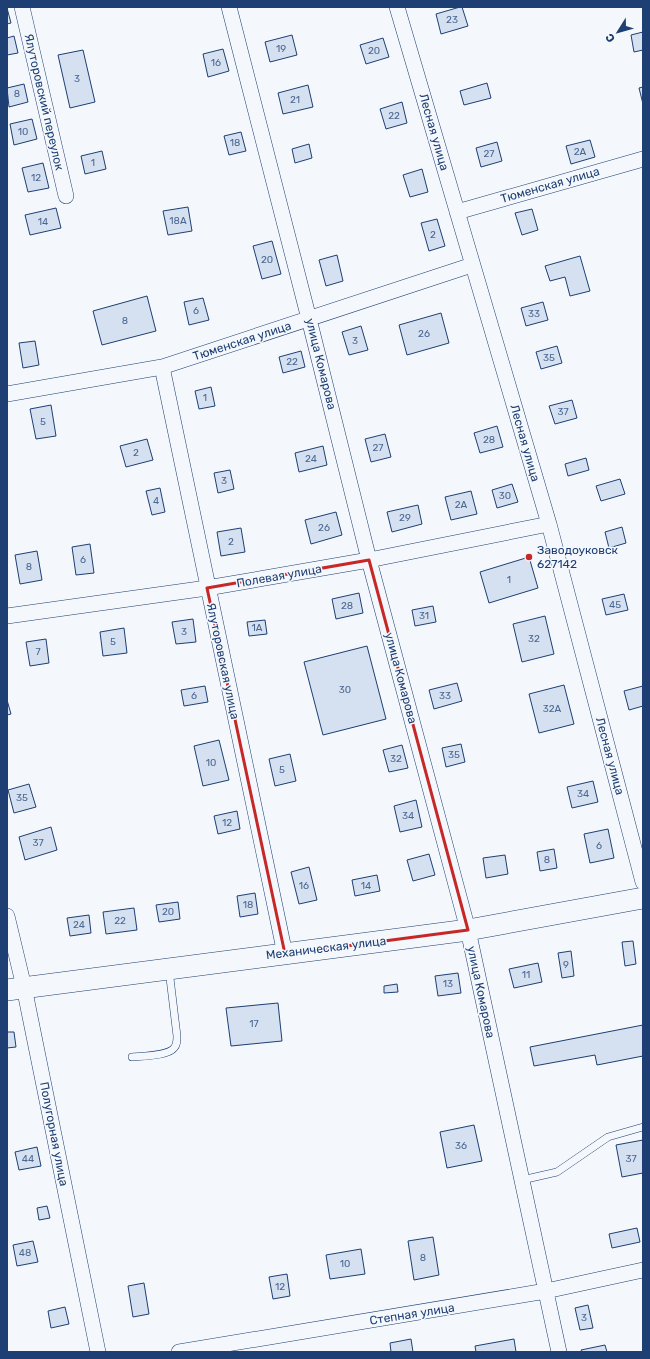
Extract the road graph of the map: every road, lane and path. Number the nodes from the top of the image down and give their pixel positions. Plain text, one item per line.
1 (22, 7) edge
2 (229, 7) edge
3 (397, 7) edge
4 (643, 159) edge
5 (66, 196) dead end
6 (457, 212) junction
7 (472, 265) junction
8 (309, 319) junction
9 (162, 367) junction
10 (7, 394) edge
11 (549, 524) junction
12 (369, 560) junction
13 (207, 588) junction
14 (7, 616) edge
15 (643, 882) edge
16 (643, 898) edge
17 (7, 916) edge
18 (468, 930) junction
19 (285, 954) junction
20 (169, 968) junction
21 (16, 989) edge
22 (132, 1058) dead end
23 (643, 1127) edge
24 (522, 1180) junction
25 (643, 1270) edge
26 (546, 1291) junction
27 (98, 1352) edge
28 (179, 1352) edge
29 (559, 1352) edge

1 - 5 street, Ялуторовский переулок
2 - 8 street, улица Комарова
3 - 6 street, Лесная улица
4 - 6 street, Тюменская улица
6 - 7 street, Лесная улица
7 - 8 street, Тюменская улица
7 - 11 street, Лесная улица
8 - 9 street, Тюменская улица
8 - 12 street, улица Комарова
9 - 10 street, Тюменская улица
9 - 13 street, Ялуторовская улица
11 - 12 street, Полевая улица
11 - 15 street, Лесная улица
12 - 13 street, Полевая улица
12 - 18 street, улица Комарова
13 - 14 street, Полевая улица
13 - 19 street, Ялуторовская улица
16 - 18 street, Механическая улица
17 - 21 street, Полугорная улица
18 - 19 street, Механическая улица
18 - 24 street, улица Комарова
19 - 20 street, Механическая улица
20 - 21 street, Механическая улица
20 - 22 lane
21 - 27 street, Полугорная улица
23 - 24 lane
24 - 26 street, улица Комарова
25 - 26 street, Степная улица
26 - 28 street, Степная улица
26 - 29 street, улица Комарова

